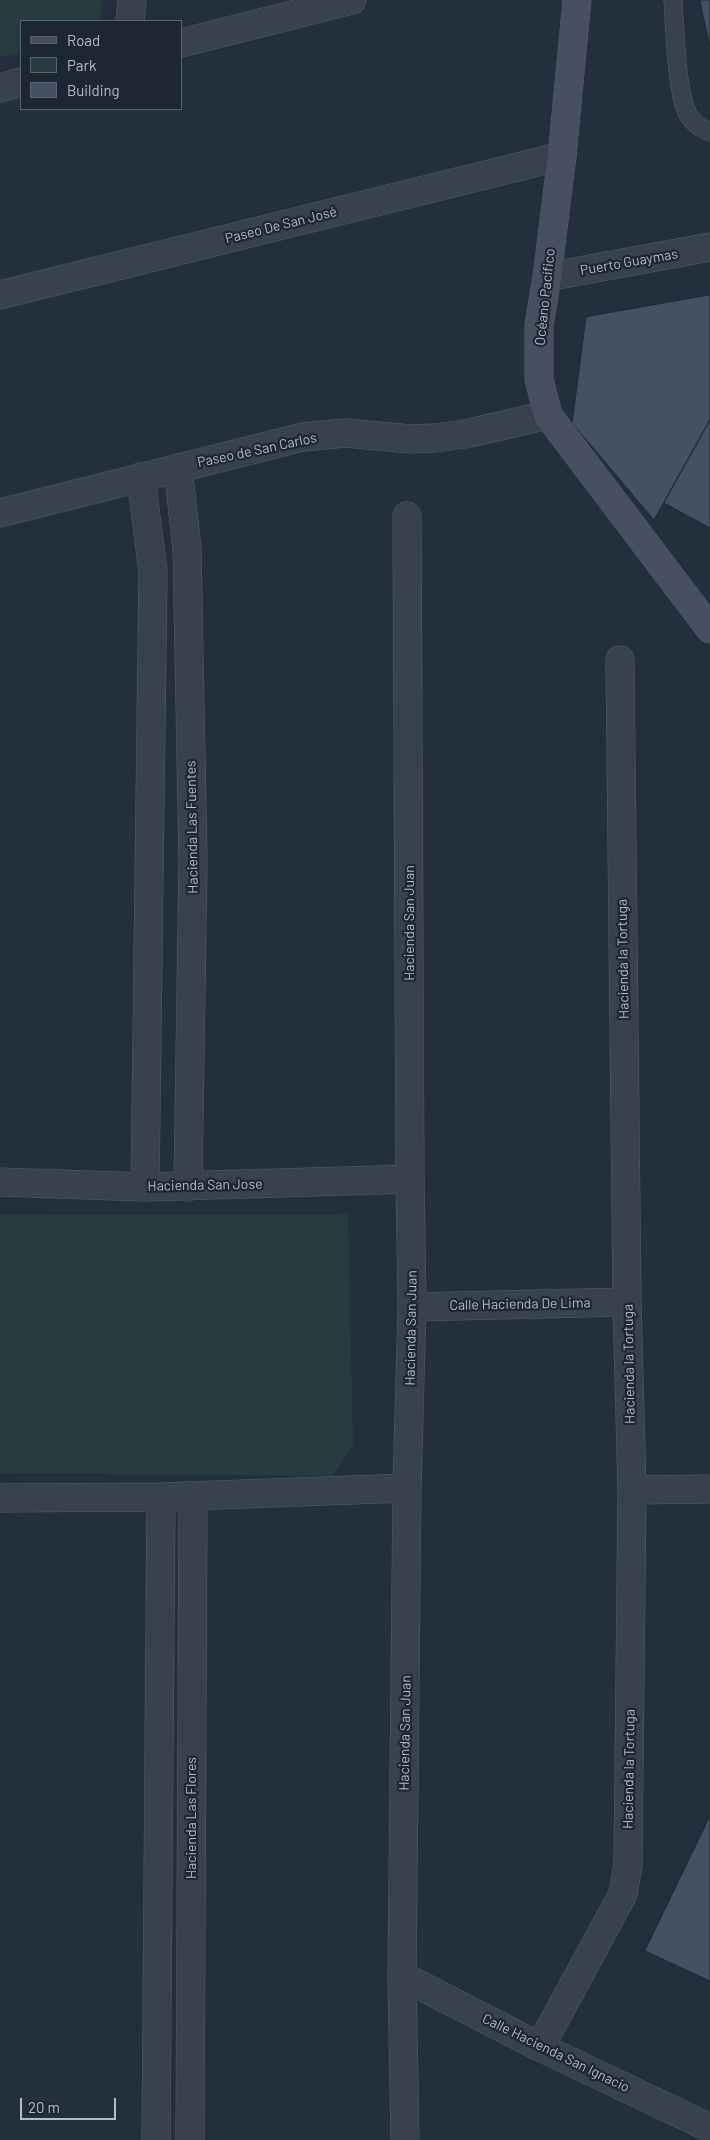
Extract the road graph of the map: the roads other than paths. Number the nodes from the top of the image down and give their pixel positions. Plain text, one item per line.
1 (132, 0) edge
2 (350, 0) edge
3 (577, 0) edge
4 (673, 0) edge
5 (130, 20) edge
6 (182, 43) edge
7 (20, 82) edge
8 (0, 88) edge
9 (710, 132) edge
10 (562, 156) junction
11 (710, 247) edge
12 (547, 277) junction
13 (0, 294) edge
14 (548, 415) junction
15 (178, 468) junction
16 (142, 477) junction
17 (0, 513) edge
18 (407, 516) dead end
19 (710, 629) edge
20 (620, 660) dead end
21 (149, 859) junction
22 (193, 860) junction
23 (410, 1179) junction
24 (0, 1182) edge
25 (145, 1187) junction
26 (188, 1187) junction
27 (627, 1302) junction
28 (412, 1307) junction
29 (407, 1488) junction
30 (710, 1489) edge
31 (632, 1490) junction
32 (193, 1496) junction
33 (161, 1497) junction
34 (0, 1498) edge
35 (402, 1976) junction
36 (540, 2047) junction
37 (710, 2128) edge
38 (156, 2140) edge
39 (190, 2140) edge
40 (405, 2140) edge

1 - 5 street
2 - 6 street
3 - 10 street, Océano Pacífico
4 - 9 lane
7 - 8 street
10 - 12 street, Océano Pacífico
10 - 13 street, Paseo De San José
11 - 12 street, Puerto Guaymas
12 - 14 street, Océano Pacífico
14 - 15 street, Paseo de San Carlos
14 - 19 street, Océano Pacífico
15 - 16 street, Paseo de San Carlos
15 - 22 street, Hacienda Las Fuentes
16 - 17 street, Paseo de San Carlos
16 - 21 street
18 - 23 street, Hacienda San Juan
20 - 27 street, Hacienda la Tortuga
21 - 22 street
21 - 25 street
22 - 26 street, Hacienda Las Fuentes
23 - 26 street, Hacienda San Jose
23 - 28 street, Hacienda San Juan
24 - 25 street, Hacienda San Jose
25 - 26 street, Hacienda San Jose
27 - 28 street, Calle Hacienda De Lima
27 - 31 street, Hacienda la Tortuga
28 - 29 street, Hacienda San Juan
29 - 32 street
29 - 35 street, Hacienda San Juan
30 - 31 street
31 - 36 street, Hacienda la Tortuga
32 - 33 street
32 - 39 street, Hacienda Las Flores
33 - 34 street
33 - 38 street
35 - 36 street, Calle Hacienda San Ignacio
35 - 40 street, Hacienda San Juan
36 - 37 street, Calle Hacienda San Ignacio

